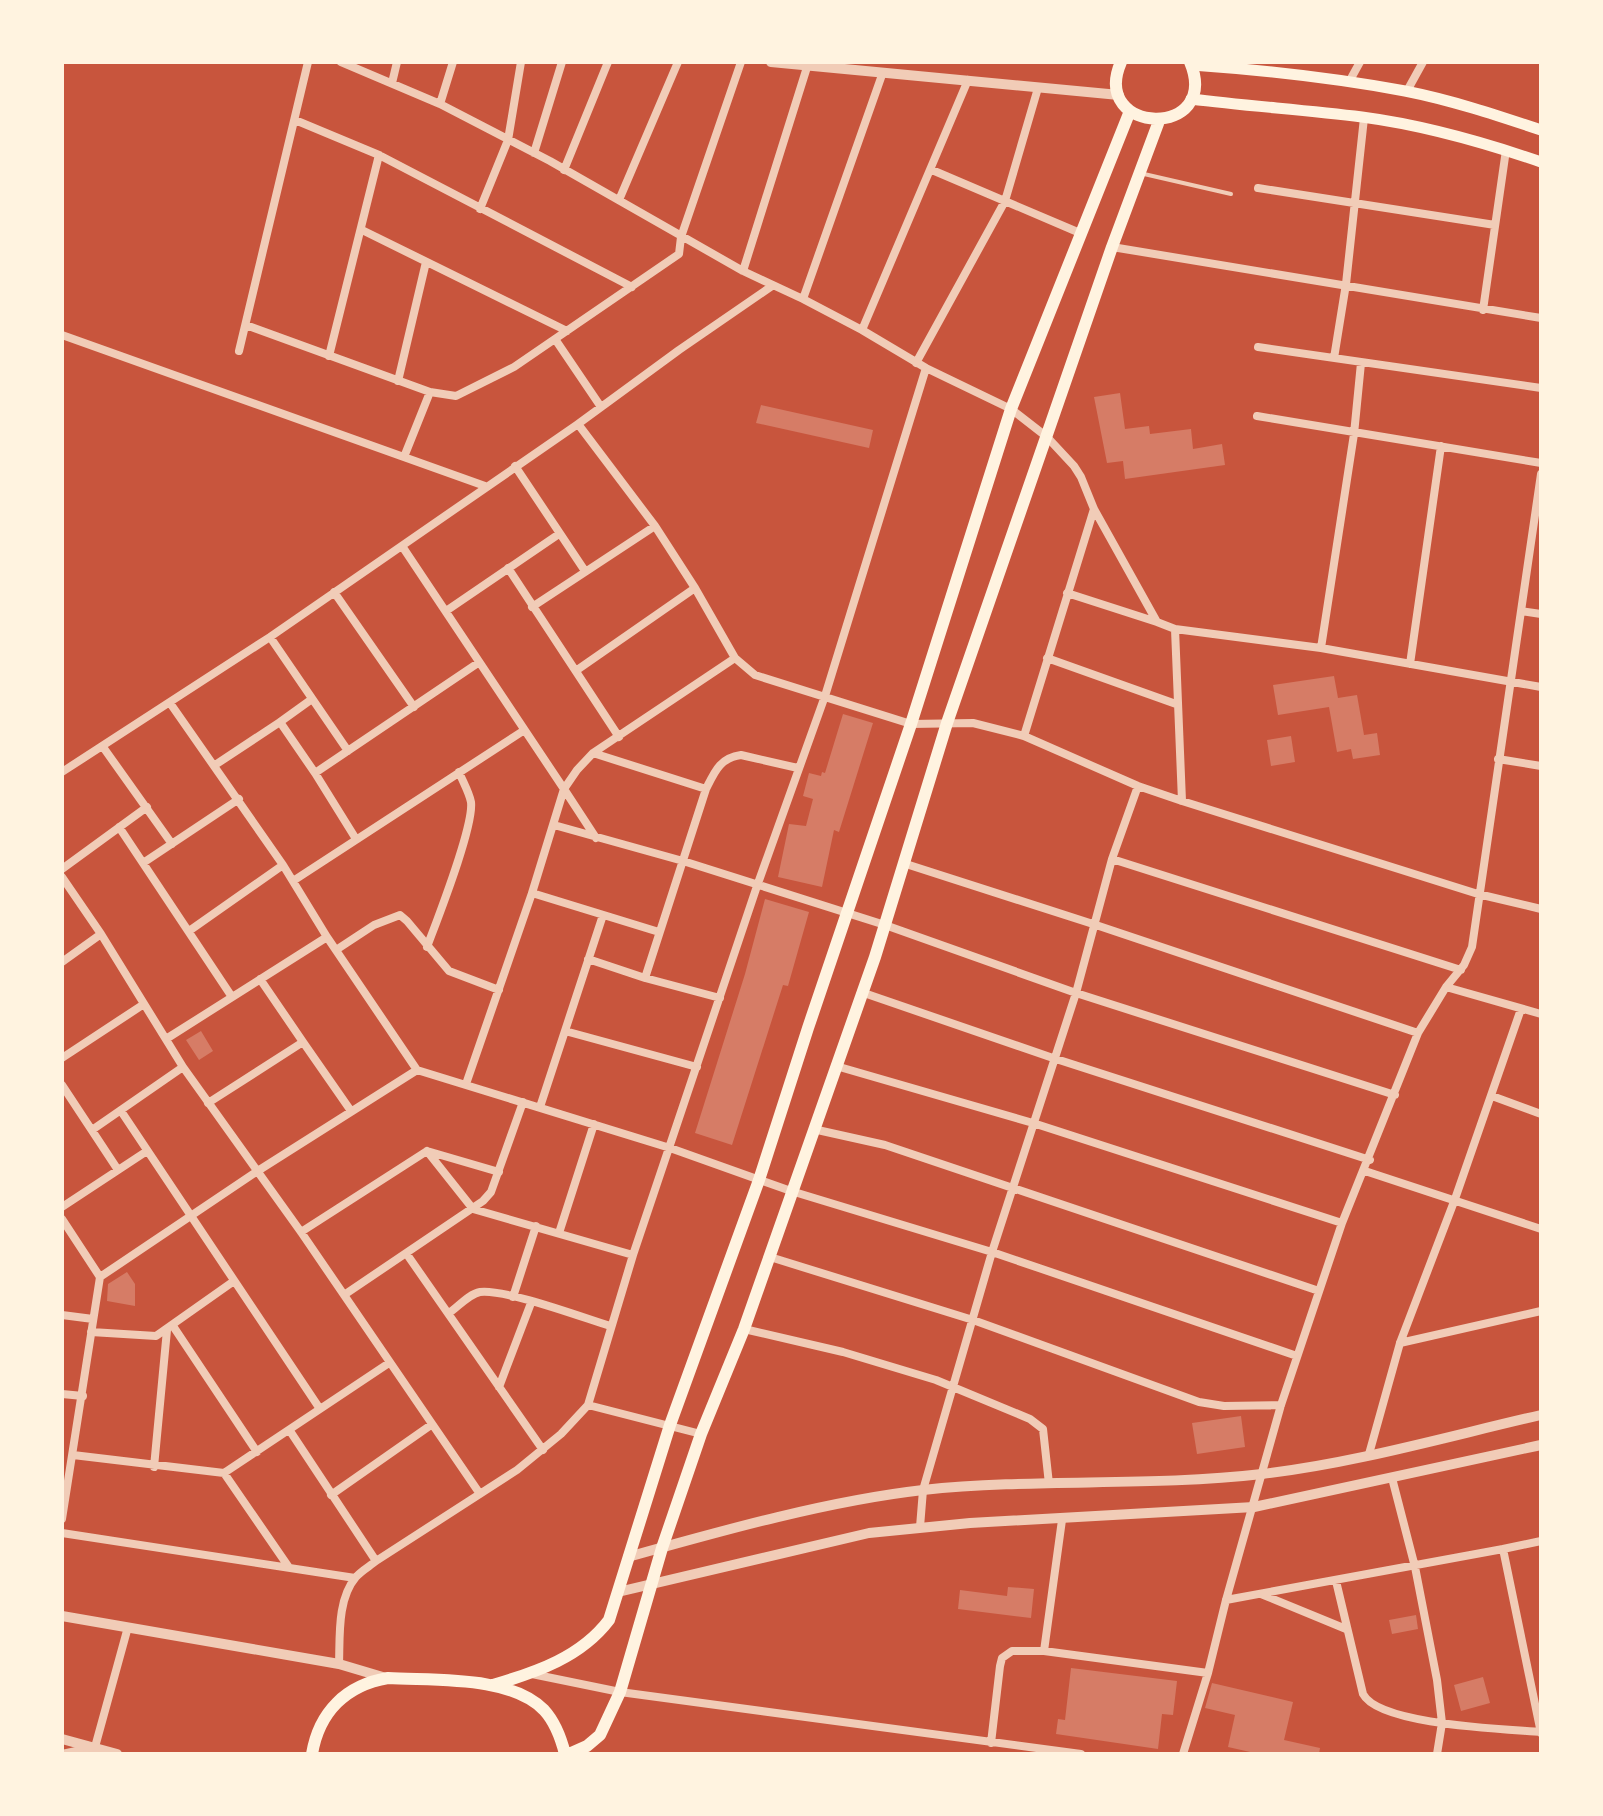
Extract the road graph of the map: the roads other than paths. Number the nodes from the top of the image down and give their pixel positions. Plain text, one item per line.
1 (308, 62) edge
2 (341, 62) edge
3 (397, 62) edge
4 (453, 62) edge
5 (521, 62) edge
6 (562, 62) edge
7 (608, 62) edge
8 (678, 62) edge
9 (741, 62) edge
10 (771, 62) edge
11 (1121, 62) edge
12 (1360, 62) edge
13 (1423, 62) edge
14 (1191, 63) edge
15 (808, 64) junction
16 (883, 72) junction
17 (968, 80) junction
18 (1349, 82) junction
19 (392, 83) junction
20 (1038, 88) junction
21 (1407, 91) junction
22 (1119, 95) junction
23 (1191, 99) junction
24 (440, 104) junction
25 (1130, 111) junction
26 (1364, 118) junction
27 (295, 120) junction
28 (1159, 121) junction
29 (1541, 130) edge
30 (508, 140) junction
31 (1506, 150) junction
32 (534, 153) junction
33 (379, 155) junction
34 (1541, 162) edge
35 (564, 170) junction
36 (932, 170) junction
37 (1139, 173) junction
38 (1258, 188) dead end
39 (1231, 194) dead end
40 (619, 200) junction
41 (1005, 201) junction
42 (1354, 204) junction
43 (480, 209) junction
44 (1495, 225) junction
45 (362, 230) junction
46 (1080, 233) junction
47 (681, 237) junction
48 (1112, 247) junction
49 (426, 262) junction
50 (743, 271) junction
51 (1346, 284) junction
52 (772, 286) junction
53 (632, 287) junction
54 (803, 299) junction
55 (1483, 310) junction
56 (1541, 318) edge
57 (246, 325) junction
58 (862, 330) junction
59 (567, 331) junction
60 (62, 335) edge
61 (555, 339) junction
62 (1258, 347) dead end
63 (239, 351) dead end
64 (329, 356) junction
65 (1334, 358) junction
66 (916, 363) junction
67 (1361, 363) junction
68 (926, 368) junction
69 (398, 381) junction
70 (1541, 388) edge
71 (430, 392) junction
72 (601, 407) junction
73 (1011, 409) junction
74 (1257, 416) dead end
75 (578, 424) junction
76 (1354, 434) junction
77 (1047, 437) junction
78 (1441, 446) junction
79 (404, 457) junction
80 (1541, 463) edge
81 (515, 466) junction
82 (1541, 474) edge
83 (485, 486) junction
84 (1094, 509) junction
85 (655, 526) junction
86 (559, 534) junction
87 (1536, 543) edge
88 (402, 546) junction
89 (508, 568) junction
90 (585, 571) junction
91 (695, 588) junction
92 (334, 592) junction
93 (1067, 593) junction
94 (532, 607) junction
95 (446, 611) junction
96 (1521, 611) junction
97 (1541, 614) edge
98 (1157, 622) junction
99 (1175, 629) junction
100 (270, 637) junction
101 (1321, 648) junction
102 (735, 658) junction
103 (1047, 658) junction
104 (478, 663) junction
105 (1410, 664) junction
106 (577, 670) junction
107 (1510, 683) junction
108 (1541, 687) edge
109 (825, 696) junction
110 (312, 699) junction
111 (170, 703) junction
112 (1176, 704) junction
113 (414, 707) junction
114 (280, 722) junction
115 (947, 723) junction
116 (911, 724) junction
117 (523, 731) junction
118 (1024, 736) junction
119 (619, 737) junction
120 (103, 747) junction
121 (348, 751) junction
122 (593, 753) junction
123 (1498, 759) junction
124 (215, 765) junction
125 (1541, 766) edge
126 (798, 768) junction
127 (62, 772) edge
128 (459, 772) junction
129 (315, 773) junction
130 (1138, 786) junction
131 (564, 789) junction
132 (706, 789) junction
133 (239, 799) junction
134 (1182, 801) junction
135 (147, 807) junction
136 (554, 825) junction
137 (119, 827) junction
138 (596, 838) junction
139 (356, 839) junction
140 (172, 844) junction
141 (1112, 859) junction
142 (683, 861) junction
143 (143, 863) junction
144 (906, 864) junction
145 (283, 865) junction
146 (62, 869) edge
147 (62, 877) edge
148 (293, 881) junction
149 (757, 886) junction
150 (532, 893) junction
151 (1478, 894) junction
152 (1541, 909) edge
153 (603, 915) junction
154 (847, 915) junction
155 (1093, 924) junction
156 (885, 925) junction
157 (189, 931) junction
158 (659, 932) junction
159 (101, 934) junction
160 (327, 937) junction
161 (427, 947) junction
162 (336, 950) junction
163 (588, 959) junction
164 (62, 962) edge
165 (1461, 970) junction
166 (645, 978) junction
167 (260, 979) junction
168 (1446, 987) junction
169 (499, 990) junction
170 (861, 992) junction
171 (1076, 993) junction
172 (232, 997) junction
173 (720, 998) junction
174 (144, 1004) junction
175 (1521, 1009) junction
176 (1541, 1014) edge
177 (565, 1031) junction
178 (1418, 1033) junction
179 (166, 1039) junction
180 (303, 1042) junction
181 (62, 1058) edge
182 (1053, 1058) junction
183 (836, 1066) junction
184 (183, 1067) junction
185 (697, 1067) junction
186 (417, 1070) junction
187 (466, 1084) junction
188 (62, 1085) edge
189 (1395, 1095) junction
190 (1492, 1096) junction
191 (523, 1102) junction
192 (208, 1103) junction
193 (540, 1107) junction
194 (121, 1111) junction
195 (351, 1111) junction
196 (1541, 1114) edge
197 (1033, 1123) junction
198 (594, 1124) junction
199 (813, 1129) junction
200 (92, 1130) junction
201 (670, 1148) junction
202 (147, 1151) junction
203 (427, 1151) junction
204 (1370, 1160) junction
205 (118, 1170) junction
206 (1365, 1171) junction
207 (256, 1172) junction
208 (499, 1172) junction
209 (759, 1180) junction
210 (1015, 1187) junction
211 (791, 1191) junction
212 (1455, 1199) junction
213 (62, 1207) edge
214 (473, 1209) junction
215 (191, 1216) junction
216 (62, 1219) edge
217 (1342, 1223) junction
218 (536, 1226) junction
219 (1541, 1229) edge
220 (301, 1232) junction
221 (559, 1233) junction
222 (992, 1252) junction
223 (406, 1253) junction
224 (633, 1255) junction
225 (770, 1257) junction
226 (100, 1277) junction
227 (234, 1281) junction
228 (1319, 1291) junction
229 (344, 1295) junction
230 (513, 1297) junction
231 (531, 1303) junction
232 (1541, 1311) edge
233 (449, 1313) junction
234 (62, 1315) edge
235 (93, 1319) junction
236 (973, 1320) junction
237 (610, 1326) junction
238 (170, 1328) junction
239 (744, 1329) junction
240 (91, 1332) junction
241 (1400, 1343) junction
242 (1297, 1356) junction
243 (389, 1363) junction
244 (953, 1386) junction
245 (499, 1387) junction
246 (62, 1394) edge
247 (83, 1396) junction
248 (588, 1405) junction
249 (1281, 1405) junction
250 (320, 1409) junction
251 (1541, 1415) edge
252 (431, 1425) junction
253 (670, 1425) junction
254 (290, 1431) junction
255 (701, 1434) junction
256 (1541, 1445) edge
257 (543, 1450) junction
258 (257, 1452) junction
259 (1369, 1454) junction
260 (73, 1455) junction
261 (154, 1467) junction
262 (224, 1473) junction
263 (1262, 1474) junction
264 (1392, 1478) junction
265 (1049, 1484) junction
266 (923, 1490) junction
267 (480, 1494) junction
268 (331, 1495) junction
269 (1254, 1507) junction
270 (62, 1519) edge
271 (1062, 1520) junction
272 (920, 1527) junction
273 (62, 1533) edge
274 (1541, 1541) edge
275 (662, 1548) junction
276 (1503, 1549) junction
277 (628, 1557) junction
278 (376, 1561) junction
279 (288, 1566) junction
280 (1415, 1567) junction
281 (355, 1578) junction
282 (1336, 1581) junction
283 (652, 1585) junction
284 (618, 1592) junction
285 (1259, 1593) junction
286 (1226, 1600) junction
287 (62, 1616) edge
288 (128, 1627) junction
289 (1346, 1629) junction
290 (1044, 1651) junction
291 (339, 1664) junction
292 (532, 1673) junction
293 (1208, 1673) junction
294 (388, 1678) junction
295 (493, 1685) junction
296 (620, 1692) junction
297 (1442, 1723) junction
298 (1541, 1732) edge
299 (62, 1739) edge
300 (991, 1743) junction
301 (101, 1750) edge
302 (62, 1754) edge
303 (117, 1754) edge
304 (312, 1754) edge
305 (567, 1754) edge
306 (1081, 1754) edge
307 (1183, 1754) edge
308 (1437, 1754) edge

1 - 27 street
2 - 19 street
3 - 19 street
4 - 24 street
5 - 30 street
6 - 32 street
7 - 35 street
8 - 40 street
9 - 47 street
10 - 15 street
11 - 22 main road
12 - 18 street
13 - 21 street
14 - 18 main road
14 - 23 main road
15 - 16 street
15 - 50 street
16 - 17 street
16 - 54 street
17 - 20 street
17 - 36 street
18 - 21 main road
19 - 24 street
20 - 22 street
20 - 41 street
21 - 29 main road
22 - 25 main road
23 - 26 main road
23 - 28 main road
24 - 30 street
25 - 28 main road
25 - 46 main road
26 - 31 main road
26 - 42 street
27 - 33 street
27 - 57 street
28 - 37 main road
30 - 32 street
30 - 43 street
31 - 34 main road
31 - 44 street
32 - 35 street
33 - 43 street
33 - 45 street
35 - 40 street
36 - 41 street
36 - 58 street
37 - 39 lane
37 - 48 main road
38 - 42 street
40 - 47 street
41 - 46 street
41 - 66 street
42 - 44 street
42 - 51 street
43 - 53 street
44 - 55 street
45 - 49 street
45 - 64 street
46 - 73 main road
47 - 50 street
47 - 53 street
48 - 51 street
48 - 77 main road
49 - 59 street
49 - 69 street
50 - 52 street
51 - 55 street
51 - 65 street
52 - 54 street
52 - 72 street
53 - 59 street
54 - 58 street
55 - 56 street
57 - 63 street
57 - 64 street
58 - 66 street
59 - 61 street
60 - 79 street
61 - 71 street
61 - 72 street
62 - 65 street
64 - 69 street
65 - 67 street
66 - 68 street
67 - 70 street
67 - 76 street
68 - 73 street
68 - 109 street
69 - 71 street
71 - 79 street
72 - 75 street
73 - 77 street
73 - 116 main road
74 - 76 street
75 - 81 street
75 - 85 street
76 - 78 street
76 - 101 street
77 - 84 street
77 - 115 main road
78 - 80 street
78 - 105 street
79 - 83 street
81 - 83 street
81 - 86 street
82 - 87 street
83 - 88 street
84 - 93 street
84 - 98 street
85 - 90 street
85 - 91 street
86 - 89 street
86 - 90 street
87 - 96 street
88 - 92 street
88 - 95 street
89 - 94 street
89 - 95 street
90 - 94 street
91 - 102 street
91 - 106 street
92 - 100 street
92 - 113 street
93 - 98 street
93 - 103 street
94 - 106 street
95 - 104 street
96 - 97 street
96 - 107 street
98 - 99 street
99 - 101 street
99 - 112 street
100 - 110 street
100 - 111 street
101 - 105 street
102 - 109 street
102 - 119 street
103 - 112 street
103 - 118 street
104 - 113 street
104 - 117 street
105 - 107 street
106 - 119 street
107 - 108 street
107 - 123 street
109 - 116 street
109 - 126 street
110 - 114 street
110 - 121 street
111 - 120 street
111 - 124 street
112 - 134 street
113 - 121 street
114 - 124 street
114 - 129 street
115 - 116 street
115 - 118 street
115 - 144 main road
116 - 154 main road
117 - 128 street
117 - 131 street
118 - 130 street
119 - 122 street
120 - 127 street
120 - 135 street
121 - 129 street
122 - 131 street
122 - 132 street
123 - 125 street
123 - 151 street
124 - 133 street
126 - 132 street
126 - 149 street
128 - 139 street
128 - 161 street
129 - 139 street
130 - 134 street
130 - 141 street
131 - 136 street
131 - 138 street
132 - 142 street
133 - 140 street
133 - 145 street
134 - 151 street
135 - 137 street
135 - 140 street
136 - 138 street
136 - 150 street
137 - 143 street
137 - 146 street
138 - 142 street
139 - 148 street
140 - 143 street
141 - 155 street
141 - 165 street
142 - 149 street
142 - 158 street
143 - 157 street
144 - 155 street
144 - 156 main road
145 - 148 street
145 - 157 street
147 - 159 street
148 - 160 street
149 - 154 street
149 - 173 street
150 - 153 street
150 - 169 street
151 - 152 street
151 - 165 street
153 - 158 street
153 - 163 street
154 - 156 street
154 - 209 main road
155 - 171 street
155 - 178 street
156 - 170 main road
156 - 171 street
157 - 172 street
158 - 166 street
159 - 164 street
159 - 174 street
160 - 162 street
160 - 167 street
161 - 162 street
161 - 169 street
162 - 186 street
163 - 166 street
163 - 177 street
165 - 168 street
166 - 173 street
167 - 172 street
167 - 180 street
168 - 175 street
168 - 178 street
169 - 187 street
170 - 182 street
170 - 183 main road
171 - 182 street
171 - 189 street
172 - 179 street
173 - 185 street
174 - 179 street
174 - 181 street
175 - 176 street
175 - 190 street
177 - 185 street
177 - 193 street
178 - 189 street
179 - 184 street
180 - 192 street
180 - 195 street
182 - 197 street
182 - 204 street
183 - 197 street
183 - 199 main road
184 - 192 street
184 - 194 street
185 - 201 street
186 - 187 street
186 - 195 street
187 - 191 street
188 - 200 street
189 - 204 street
190 - 196 street
190 - 212 street
191 - 193 street
191 - 208 street
192 - 207 street
193 - 198 street
194 - 200 street
194 - 202 street
195 - 207 street
197 - 210 street
197 - 217 street
198 - 201 street
198 - 221 street
199 - 210 street
199 - 211 main road
200 - 205 street
201 - 209 street
201 - 224 street
202 - 205 street
202 - 215 street
203 - 208 street
203 - 214 street
203 - 220 street
204 - 206 street
205 - 213 street
206 - 212 street
206 - 217 street
207 - 215 street
207 - 220 street
208 - 214 street
209 - 211 street
209 - 253 main road
210 - 222 street
210 - 228 street
211 - 222 street
211 - 225 main road
212 - 219 street
212 - 241 street
214 - 218 street
214 - 223 street
215 - 226 street
215 - 227 street
216 - 226 street
217 - 228 street
218 - 221 street
218 - 230 street
220 - 229 street
221 - 224 street
222 - 236 street
222 - 242 street
223 - 229 street
223 - 233 street
224 - 237 street
225 - 236 street
225 - 239 main road
226 - 235 street
227 - 238 street
227 - 250 street
228 - 242 street
229 - 243 street
230 - 231 street
230 - 233 street
231 - 237 street
231 - 245 street
232 - 241 street
233 - 245 street
234 - 235 street
235 - 240 street
236 - 244 street
236 - 249 street
237 - 248 street
238 - 240 street
238 - 258 street
238 - 261 street
239 - 244 street
239 - 255 main road
240 - 247 street
241 - 259 street
242 - 249 street
243 - 250 street
243 - 252 street
244 - 265 street
244 - 266 street
245 - 257 street
246 - 247 street
247 - 260 street
248 - 253 street
248 - 257 street
249 - 263 street
250 - 254 street
251 - 259 street
252 - 267 street
252 - 268 street
253 - 255 street
253 - 277 main road
254 - 258 street
254 - 268 street
255 - 275 main road
256 - 264 street
257 - 267 street
258 - 262 street
259 - 263 street
260 - 261 street
260 - 270 street
261 - 262 street
262 - 279 street
263 - 265 street
263 - 269 street
264 - 269 street
264 - 280 street
265 - 266 street
266 - 272 street
266 - 275 street
267 - 278 street
268 - 278 street
269 - 271 street
269 - 286 street
271 - 272 street
271 - 290 street
272 - 283 street
273 - 279 street
274 - 276 street
275 - 277 street
275 - 283 main road
276 - 280 street
276 - 298 street
277 - 284 main road
278 - 281 street
279 - 281 street
280 - 282 street
280 - 297 street
281 - 291 street
282 - 285 street
282 - 289 street
283 - 284 street
283 - 296 main road
284 - 292 main road
285 - 286 street
285 - 289 street
286 - 293 street
287 - 288 street
288 - 291 street
288 - 301 street
289 - 297 street
290 - 293 street
290 - 300 street
291 - 294 street
292 - 295 main road
292 - 296 street
293 - 307 street
294 - 295 main road
294 - 304 main road
295 - 305 main road
296 - 300 street
296 - 305 main road
297 - 298 street
297 - 308 street
299 - 301 street
300 - 306 street
301 - 302 street
301 - 303 street

